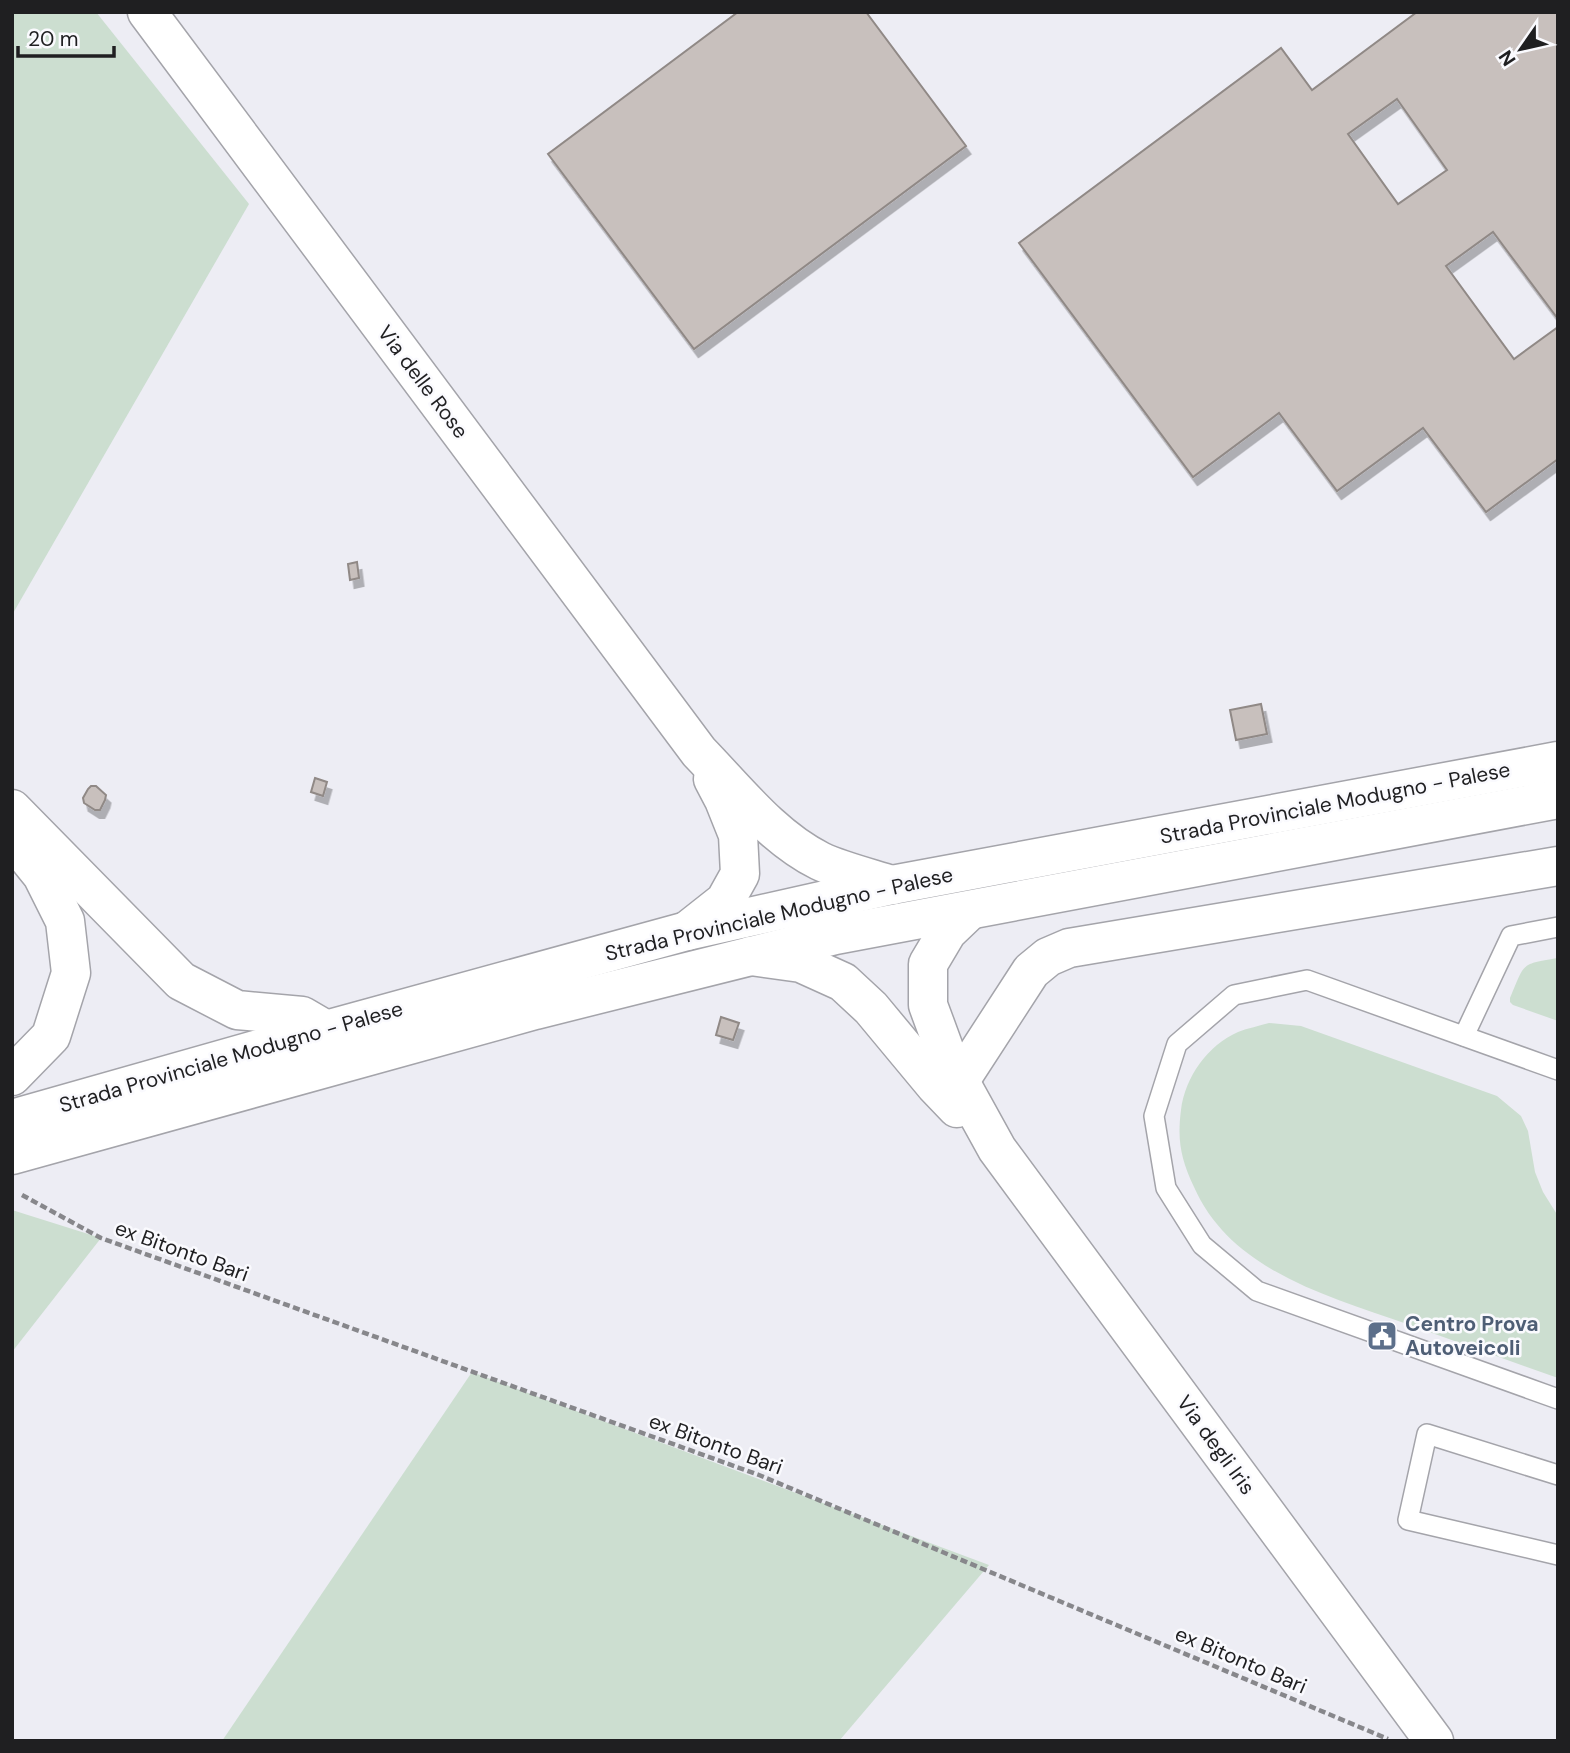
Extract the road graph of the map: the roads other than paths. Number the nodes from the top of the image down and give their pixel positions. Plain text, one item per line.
1 (147, 12) edge
2 (699, 752) junction
3 (1558, 761) edge
4 (1558, 799) edge
5 (12, 809) edge
6 (12, 838) edge
7 (1558, 866) edge
8 (892, 885) junction
9 (969, 911) junction
10 (1558, 927) edge
11 (687, 931) junction
12 (751, 956) junction
13 (326, 1030) junction
14 (1464, 1037) junction
15 (1558, 1070) edge
16 (12, 1076) edge
17 (959, 1082) junction
18 (12, 1119) edge
19 (997, 1149) junction
20 (12, 1155) edge
21 (1558, 1399) edge
22 (1558, 1475) edge
23 (1558, 1555) edge
24 (1434, 1741) edge

1 - 2 street, Via delle Rose
2 - 8 street
2 - 11 street
3 - 8 street, Strada Provinciale Modugno - Palese
4 - 9 street, Strada Provinciale Modugno - Palese
5 - 13 street
6 - 16 street
7 - 17 street
8 - 11 street, Strada Provinciale Modugno - Palese
9 - 12 street, Strada Provinciale Modugno - Palese
9 - 17 street
10 - 14 lane
11 - 13 street, Strada Provinciale Modugno - Palese
12 - 19 street
12 - 20 street, Strada Provinciale Modugno - Palese
13 - 18 street, Strada Provinciale Modugno - Palese
14 - 15 lane
14 - 21 lane
17 - 19 street
19 - 24 street, Via degli Iris
22 - 23 lane

